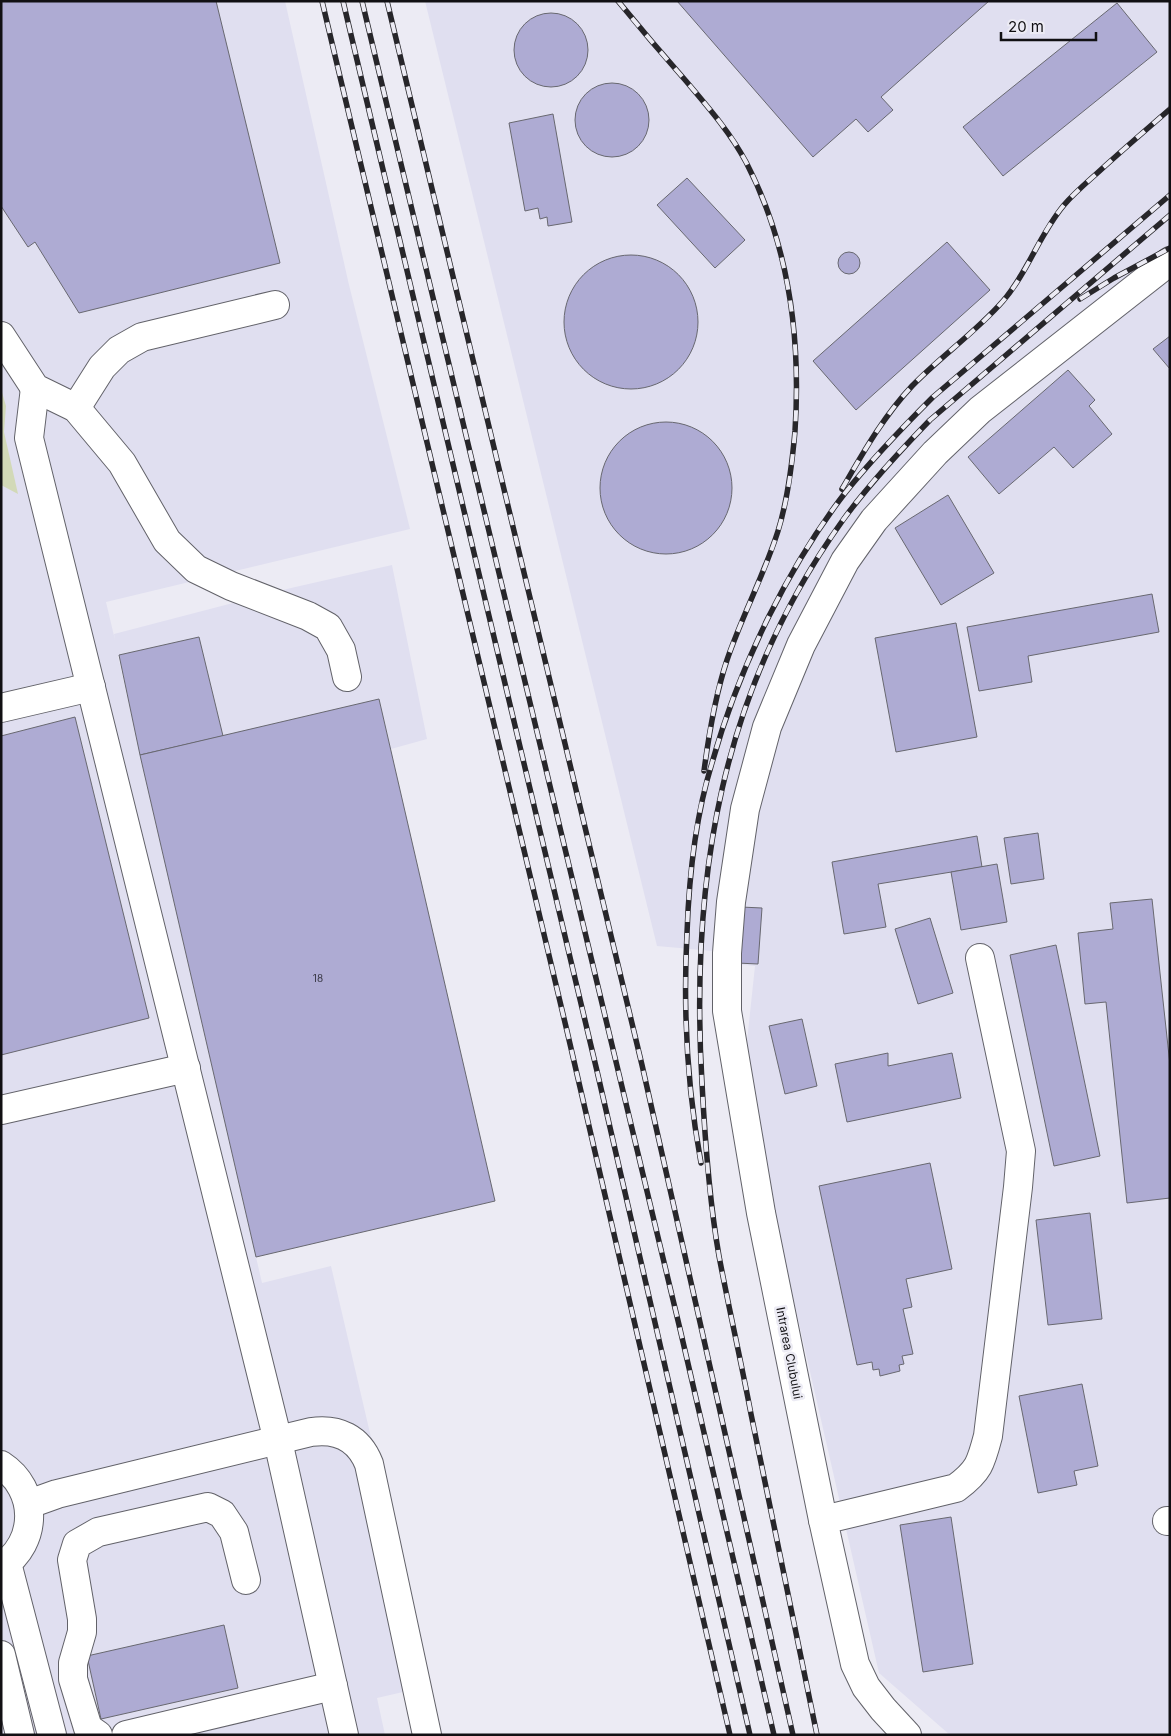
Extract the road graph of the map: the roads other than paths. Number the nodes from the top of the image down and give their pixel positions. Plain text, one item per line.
1 (1170, 261) edge
2 (275, 305) dead end
3 (1, 336) edge
4 (35, 388) junction
5 (76, 408) junction
6 (347, 677) dead end
7 (91, 687) junction
8 (1, 708) edge
9 (980, 958) dead end
10 (186, 1068) junction
11 (1, 1110) edge
12 (278, 1441) junction
13 (1, 1465) edge
14 (29, 1504) junction
15 (823, 1520) junction
16 (4, 1565) edge
17 (246, 1580) dead end
18 (1, 1655) edge
19 (334, 1686) junction
20 (20, 1735) edge
21 (52, 1735) edge
22 (98, 1735) edge
23 (126, 1735) edge
24 (344, 1735) edge
25 (427, 1735) edge
26 (907, 1735) edge

1 - 15 street, Intrarea Clubului
2 - 5 street
3 - 4 street
4 - 5 street
4 - 7 street
5 - 6 street
7 - 8 street
7 - 10 street
9 - 15 street
10 - 11 street
10 - 12 street
12 - 14 street
12 - 19 street
12 - 25 street
13 - 14 street
14 - 16 street
15 - 26 street, Intrarea Clubului
16 - 21 street
17 - 22 street
18 - 20 street
19 - 23 street
19 - 24 street

